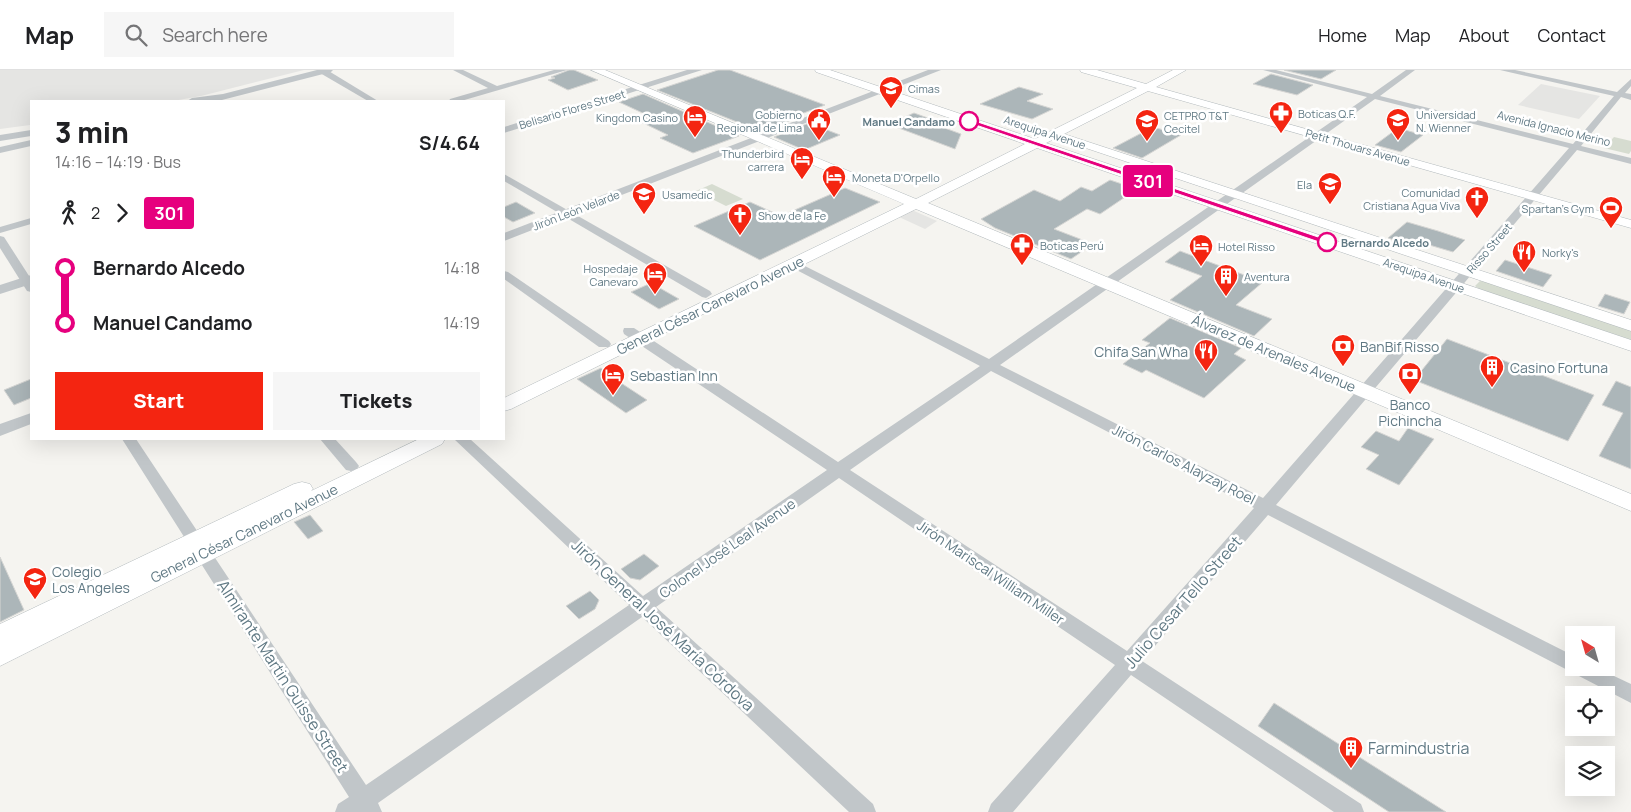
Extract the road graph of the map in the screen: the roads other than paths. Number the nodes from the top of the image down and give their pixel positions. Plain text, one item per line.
1 (457, 70) edge
2 (563, 70) edge
3 (596, 70) edge
4 (697, 70) edge
5 (820, 70) edge
6 (936, 70) edge
7 (1085, 70) edge
8 (1164, 70) edge
9 (1181, 70) edge
10 (1267, 70) edge
11 (1411, 70) edge
12 (1504, 70) edge
13 (326, 71) edge
14 (881, 78) dead end
15 (1631, 81) edge
16 (900, 84) junction
17 (1141, 86) junction
18 (640, 88) junction
19 (496, 89) junction
20 (916, 90) dead end
21 (881, 91) junction
22 (244, 92) junction
23 (1619, 95) junction
24 (1373, 96) junction
25 (1631, 98) edge
26 (198, 100) edge
27 (211, 100) edge
28 (372, 100) edge
29 (457, 100) edge
30 (30, 127) edge
31 (505, 130) edge
32 (0, 132) edge
33 (30, 133) edge
34 (1317, 136) junction
35 (1038, 137) junction
36 (0, 138) edge
37 (759, 138) junction
38 (30, 143) edge
39 (1576, 147) junction
40 (0, 150) edge
41 (1631, 160) edge
42 (505, 178) edge
43 (1234, 194) junction
44 (1534, 196) junction
45 (909, 201) junction
46 (1218, 205) junction
47 (567, 213) junction
48 (30, 221) edge
49 (1631, 224) edge
50 (0, 230) edge
51 (505, 237) edge
52 (0, 239) edge
53 (794, 264) junction
54 (1469, 272) junction
55 (505, 275) edge
56 (30, 282) edge
57 (1107, 284) junction
58 (1456, 286) junction
59 (0, 290) edge
60 (706, 294) junction
61 (1631, 326) edge
62 (635, 335) junction
63 (604, 344) junction
64 (1631, 346) edge
65 (990, 365) junction
66 (505, 392) edge
67 (1366, 392) junction
68 (505, 404) edge
69 (30, 418) edge
70 (0, 430) edge
71 (130, 440) edge
72 (328, 440) edge
73 (406, 440) edge
74 (433, 440) edge
75 (462, 440) edge
76 (351, 466) junction
77 (838, 470) junction
78 (1631, 503) edge
79 (1266, 506) junction
80 (200, 547) junction
81 (642, 606) junction
82 (0, 635) edge
83 (0, 655) edge
84 (1565, 660) edge
85 (1129, 664) junction
86 (1595, 676) edge
87 (1631, 694) edge
88 (367, 806) edge
89 (346, 812) edge
90 (865, 812) edge
91 (1000, 812) edge
92 (1353, 812) edge

1 - 19 street
2 - 19 street
3 - 18 main road, Álvarez de Arenales Avenue
4 - 18 street, Belisario Flores Street
5 - 21 main road, Arequipa Avenue
6 - 16 street, Jirón León Velarde
7 - 17 main road, Petit Thouars Avenue
8 - 17 main road
9 - 17 main road
10 - 24 street, Avenida Ignacio Merino
11 - 24 street, Colonel José Leal Avenue
12 - 23 street
13 - 22 street
13 - 28 street
14 - 16 main road
15 - 23 street, Risso Street
16 - 20 main road
16 - 21 street, Jirón León Velarde
17 - 34 main road, Petit Thouars Avenue
17 - 35 main road
18 - 31 street, Belisario Flores Street
18 - 37 main road, Álvarez de Arenales Avenue
19 - 29 street
21 - 35 main road, Arequipa Avenue
21 - 37 street, Jirón León Velarde
22 - 26 street
22 - 27 street
23 - 25 street
23 - 39 street, Risso Street
24 - 34 street, Colonel José Leal Avenue
24 - 39 street, Avenida Ignacio Merino
30 - 32 street
33 - 36 street
34 - 43 street, Colonel José Leal Avenue
34 - 44 main road, Petit Thouars Avenue
35 - 43 main road, Arequipa Avenue
35 - 45 main road
35 - 46 main road, Arequipa Avenue
37 - 45 main road, Álvarez de Arenales Avenue
37 - 47 street, Jirón León Velarde
38 - 40 street
39 - 41 street, Avenida Ignacio Merino
39 - 44 street, Risso Street
42 - 47 street
43 - 46 street, Colonel José Leal Avenue
43 - 54 main road, Arequipa Avenue
44 - 49 main road, Petit Thouars Avenue
44 - 54 street, Risso Street
45 - 53 main road, General César Canevaro Avenue
45 - 57 main road, Álvarez de Arenales Avenue
45 - 60 main road, General César Canevaro Avenue
46 - 57 street, Colonel José Leal Avenue
46 - 58 main road, Arequipa Avenue
47 - 51 street, Jirón León Velarde
47 - 60 street
48 - 50 street
52 - 56 street
53 - 62 main road, General César Canevaro Avenue
53 - 65 street, Jirón Carlos Alayzay Roel
54 - 58 street, Risso Street
54 - 61 main road, Arequipa Avenue
55 - 63 street
56 - 59 street
57 - 65 street, Colonel José Leal Avenue
57 - 67 main road, Álvarez de Arenales Avenue
58 - 64 main road, Arequipa Avenue
58 - 67 street, Risso Street
60 - 62 main road, General César Canevaro Avenue
62 - 63 main road, General César Canevaro Avenue
62 - 68 main road, General César Canevaro Avenue
62 - 77 street, Jirón Mariscal William Miller
63 - 66 main road, General César Canevaro Avenue
65 - 77 street, Colonel José Leal Avenue
65 - 79 street, Jirón Carlos Alayzay Roel
67 - 78 main road, Álvarez de Arenales Avenue
67 - 79 street, Julio Cesar Tello Street
69 - 70 street
71 - 80 street, Almirante Martin Guisse Street
72 - 76 street
73 - 76 main road, General César Canevaro Avenue
74 - 80 main road, General César Canevaro Avenue
75 - 81 street, Jirón General José María Córdova
76 - 80 main road, General César Canevaro Avenue
77 - 81 street, Colonel José Leal Avenue
77 - 85 street, Jirón Mariscal William Miller
79 - 84 street, Jirón Carlos Alayzay Roel
79 - 85 street, Julio Cesar Tello Street
80 - 82 main road, General César Canevaro Avenue
80 - 83 main road, General César Canevaro Avenue
80 - 88 street, Almirante Martin Guisse Street
81 - 88 street, Colonel José Leal Avenue
81 - 90 street, Jirón General José María Córdova
85 - 91 street, Julio Cesar Tello Street
85 - 92 street, Jirón Mariscal William Miller
86 - 87 street
88 - 89 street, Colonel José Leal Avenue

